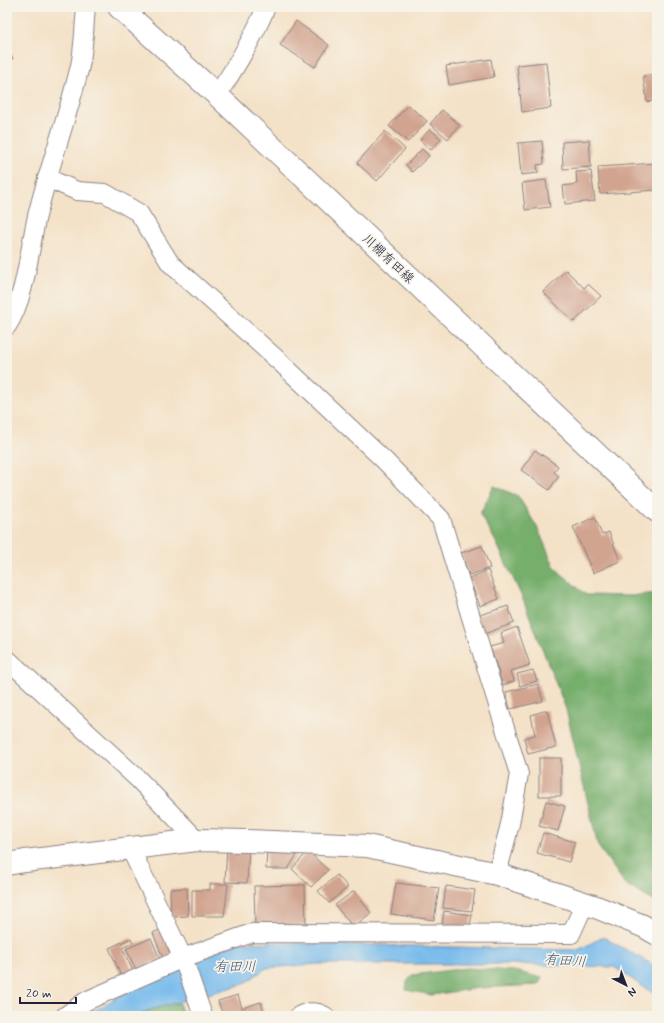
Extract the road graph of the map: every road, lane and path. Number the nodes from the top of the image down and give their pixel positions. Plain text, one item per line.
1 (86, 7) edge
2 (266, 7) edge
3 (122, 9) edge
4 (217, 95) junction
5 (47, 178) junction
6 (7, 326) edge
7 (657, 511) edge
8 (7, 658) edge
9 (197, 840) junction
10 (130, 848) junction
11 (7, 864) edge
12 (497, 874) junction
13 (585, 904) junction
14 (657, 934) edge
15 (183, 958) junction
16 (201, 1010) edge
17 (65, 1016) edge
18 (299, 1016) edge
19 (325, 1016) edge

1 - 5 street
2 - 4 street
3 - 4 main road, 川棚有田線
4 - 7 main road, 川棚有田線
5 - 6 street
5 - 12 street
8 - 9 street
9 - 10 main road
9 - 12 main road
10 - 11 main road
10 - 15 street
12 - 13 main road
13 - 14 main road
13 - 15 street
15 - 16 street
15 - 17 street
18 - 19 street

